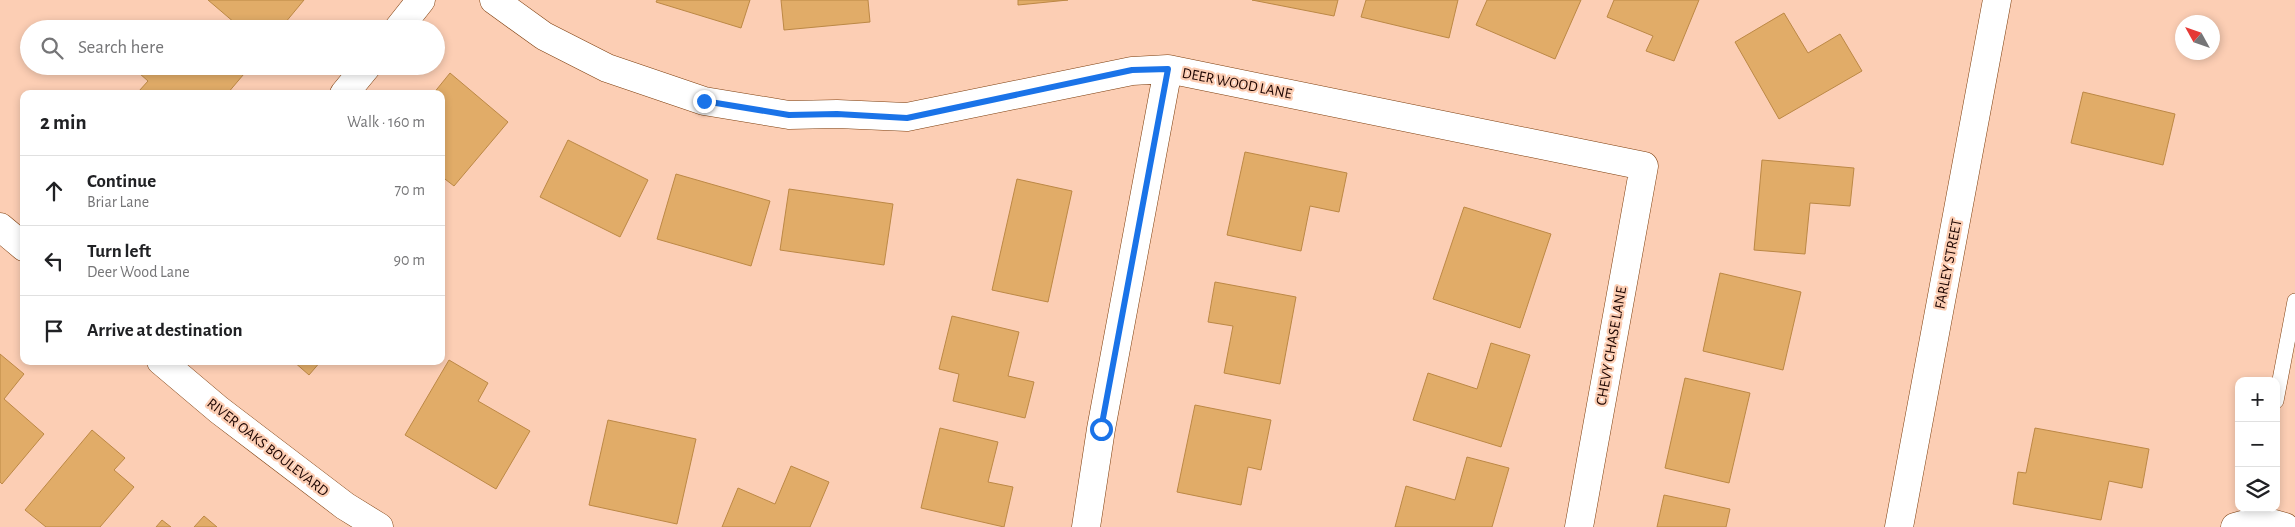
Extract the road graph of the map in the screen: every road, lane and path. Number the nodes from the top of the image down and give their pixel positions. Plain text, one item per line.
1 (421, 0) edge
2 (494, 0) edge
3 (1997, 0) edge
4 (405, 20) edge
5 (1168, 69) junction
6 (360, 75) edge
7 (347, 90) edge
8 (1644, 166) joint
9 (0, 227) edge
10 (20, 244) edge
11 (2295, 301) edge
12 (166, 365) edge
13 (2280, 380) edge
14 (379, 527) edge
15 (1086, 527) edge
16 (1579, 527) edge
17 (1899, 527) edge

1 - 4 street
2 - 5 street, DEER WOOD LANE
3 - 17 street, FARLEY STREET
5 - 8 street, DEER WOOD LANE
5 - 15 street
6 - 7 street
8 - 16 street, CHEVY CHASE LANE
9 - 10 street
11 - 13 lane
12 - 14 street, RIVER OAKS BOULEVARD

